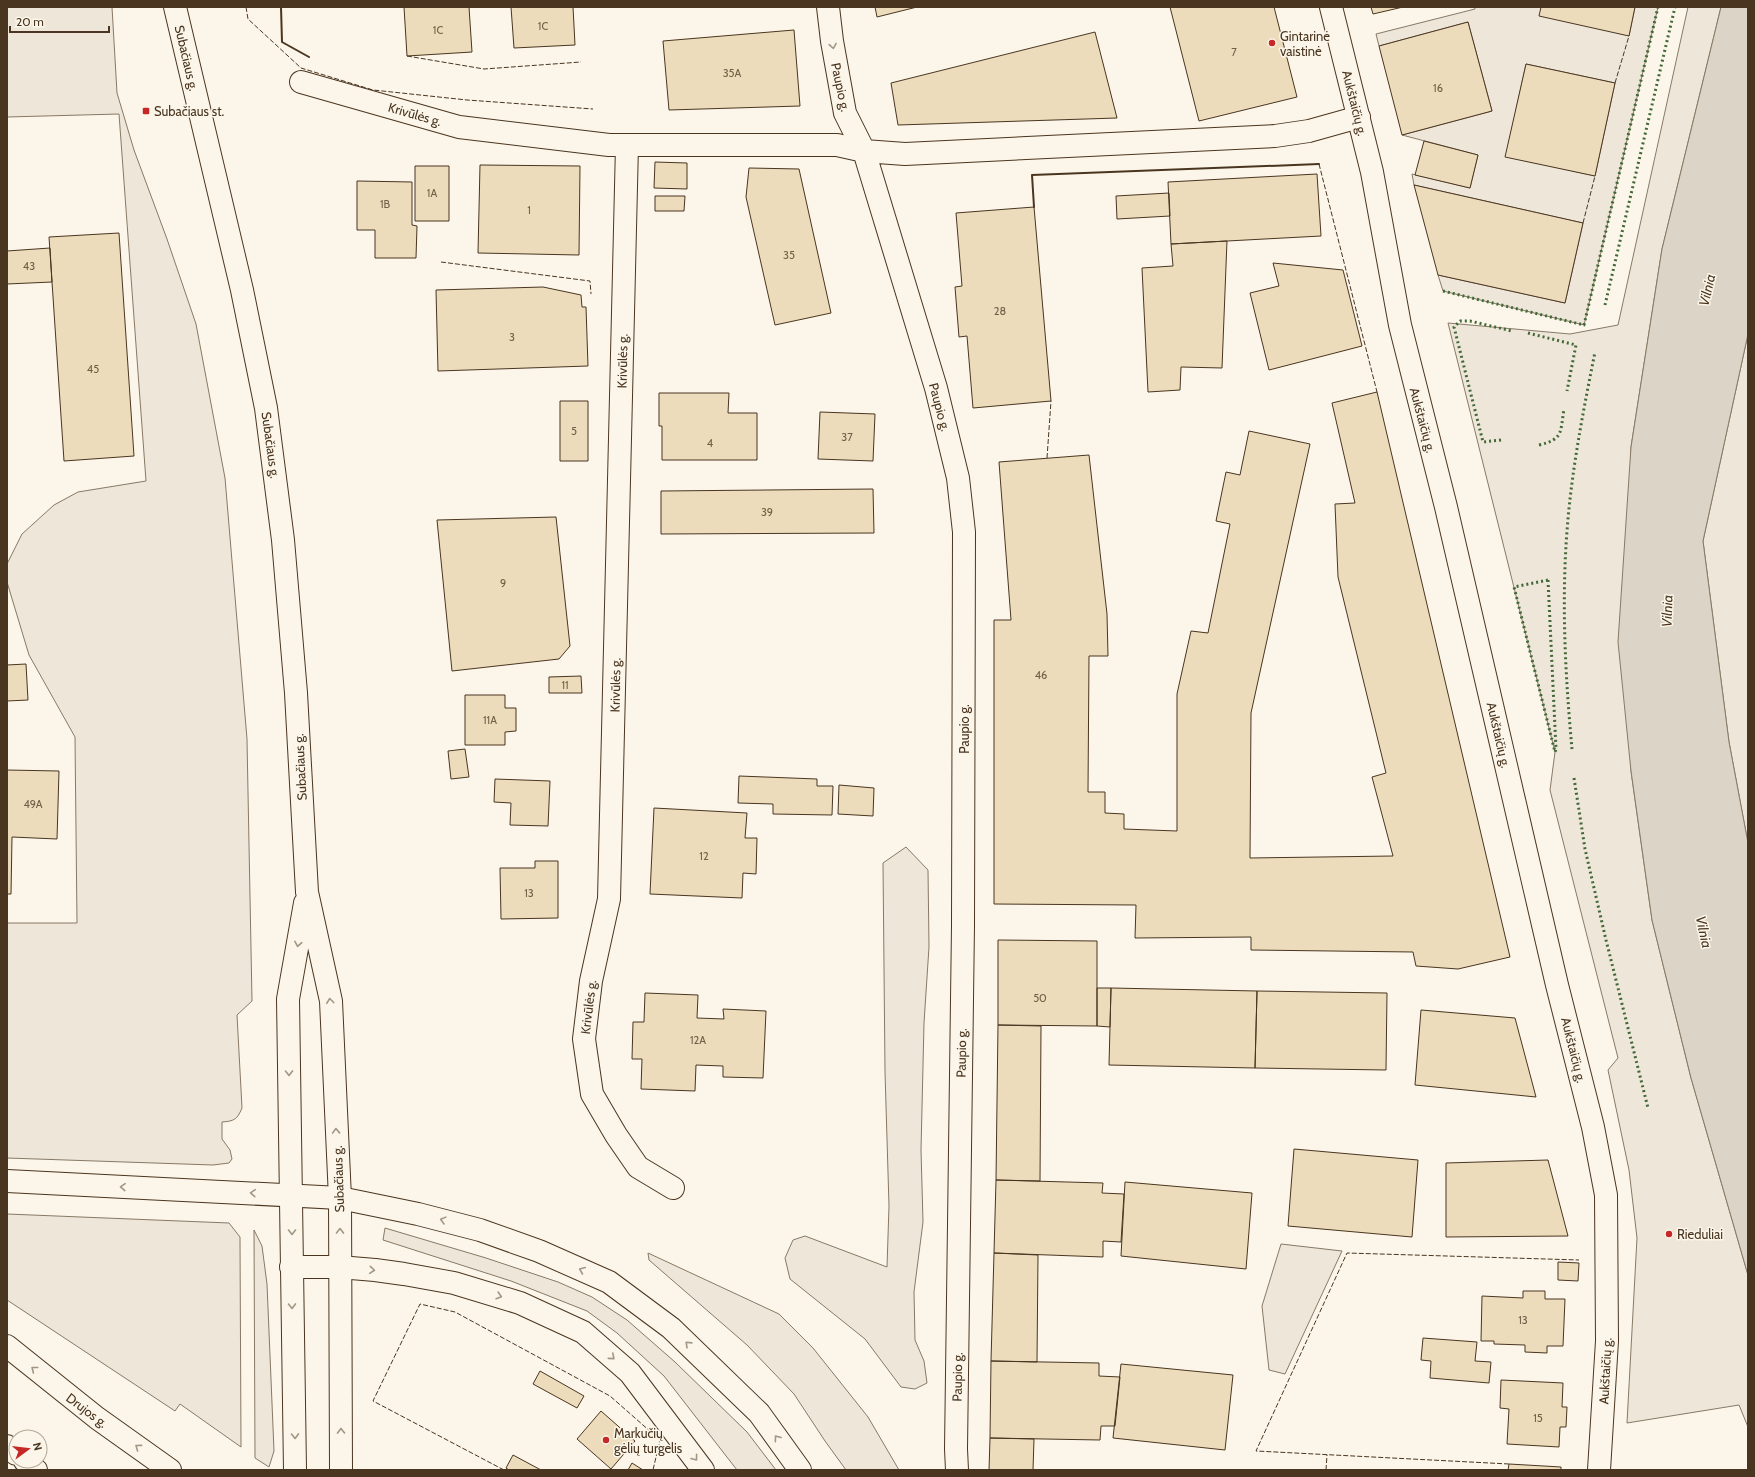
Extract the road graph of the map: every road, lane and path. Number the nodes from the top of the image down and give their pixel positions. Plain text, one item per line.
1 (175, 7) edge
2 (828, 7) edge
3 (1331, 7) edge
4 (301, 82) dead end
5 (1359, 117) junction
6 (627, 145) junction
7 (864, 151) junction
8 (307, 892) junction
9 (7, 1181) edge
10 (673, 1188) dead end
11 (292, 1196) junction
12 (340, 1198) junction
13 (291, 1267) junction
14 (339, 1268) junction
15 (7, 1346) edge
16 (170, 1470) edge
17 (295, 1470) edge
18 (341, 1470) edge
19 (704, 1470) edge
20 (800, 1470) edge
21 (957, 1470) edge
22 (1599, 1470) edge

1 - 8 street, Subačiaus g.
2 -> 7 street, Paupio g.
3 - 5 street, Aukštaičių g.
4 - 6 street, Krivūlės g.
5 - 7 street, Krivūlės g.
5 - 22 street, Aukštaičių g.
6 - 7 street, Krivūlės g.
6 - 10 street, Krivūlės g.
7 - 21 street, Paupio g.
8 -> 11 street, Subačiaus g.
12 -> 8 street, Subačiaus g.
11 -> 9 street
11 - 12 street
11 -> 13 street, Subačiaus g.
14 -> 12 street, Subačiaus g.
20 -> 12 street
13 - 14 street
13 -> 17 street, Subačiaus g.
18 -> 14 street, Subačiaus g.
14 -> 19 street
16 -> 15 street, Drujos g.

